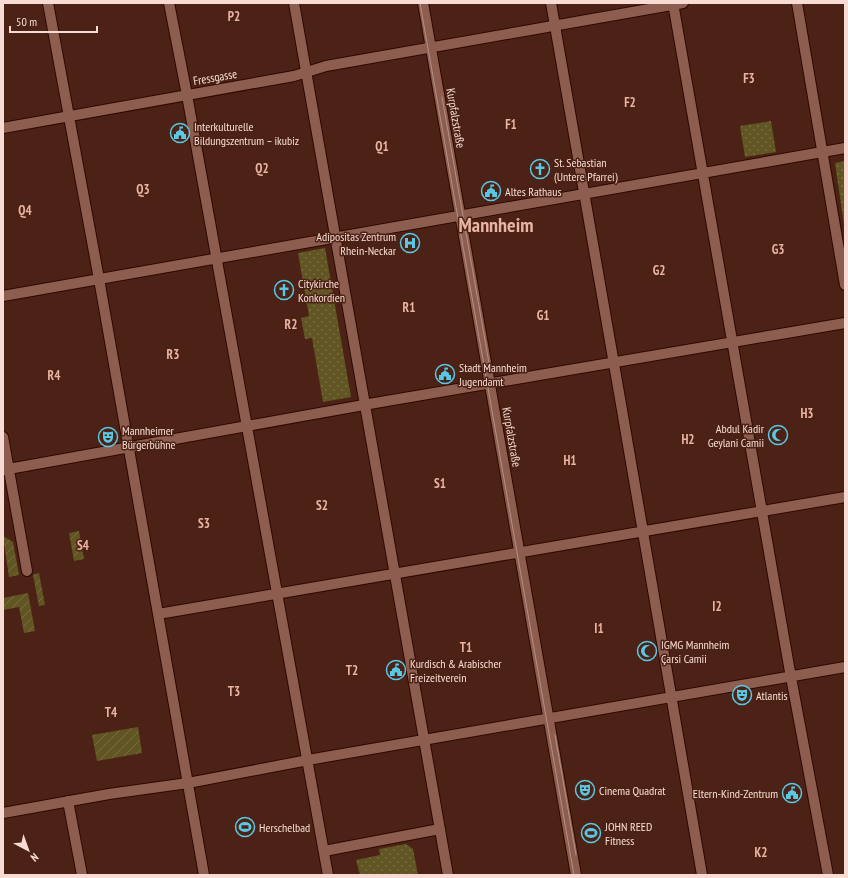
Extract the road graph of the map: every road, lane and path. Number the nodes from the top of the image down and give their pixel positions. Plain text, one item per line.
1 (48, 3) edge
2 (169, 3) edge
3 (294, 3) edge
4 (423, 3) edge
5 (551, 3) edge
6 (797, 3) edge
7 (676, 4) edge
8 (555, 25) junction
9 (431, 47) junction
10 (306, 73) junction
11 (187, 95) junction
12 (69, 116) junction
13 (3, 128) edge
14 (845, 148) edge
15 (822, 152) junction
16 (703, 173) junction
17 (584, 194) junction
18 (460, 215) junction
19 (335, 238) junction
20 (217, 259) junction
21 (99, 278) junction
22 (845, 285) edge
23 (3, 296) edge
24 (845, 323) edge
25 (733, 342) junction
26 (615, 362) junction
27 (490, 384) junction
28 (365, 405) junction
29 (247, 426) junction
30 (3, 437) edge
31 (129, 447) junction
32 (6, 470) edge
33 (845, 497) edge
34 (763, 511) junction
35 (644, 531) junction
36 (519, 552) junction
37 (27, 571) dead end
38 (394, 573) junction
39 (278, 594) junction
40 (158, 614) junction
41 (845, 667) edge
42 (791, 677) junction
43 (671, 697) junction
44 (549, 719) junction
45 (424, 740) junction
46 (308, 760) junction
47 (188, 783) junction
48 (68, 801) junction
49 (3, 813) edge
50 (440, 829) junction
51 (324, 851) junction
52 (82, 875) edge
53 (204, 875) edge
54 (328, 875) edge
55 (448, 875) edge
56 (576, 875) edge
57 (702, 875) edge
58 (828, 875) edge

1 - 12 street
2 - 11 street
3 - 10 street
4 - 9 street, Kurpfalzstraße
5 - 8 street
6 - 15 street
7 - 8 street, Fressgasse
7 - 16 street
8 - 9 street, Fressgasse
8 - 17 street
9 - 10 street, Fressgasse
9 - 18 street, Kurpfalzstraße
10 - 11 street, Fressgasse
10 - 19 street
11 - 12 street, Fressgasse
11 - 20 street
12 - 13 street, Fressgasse
12 - 21 street
14 - 15 street
15 - 16 street
15 - 22 street
16 - 17 street
16 - 25 street
17 - 18 street
17 - 26 street
18 - 19 street
18 - 27 street, Kurpfalzstraße
19 - 20 street
19 - 28 street
20 - 21 street
20 - 29 street
21 - 23 street
21 - 31 street
24 - 25 street
25 - 26 street
25 - 34 street
26 - 27 street
26 - 35 street
27 - 28 street
27 - 36 street, Kurpfalzstraße
28 - 29 street
28 - 38 street
29 - 31 street
29 - 39 street
30 - 32 street
31 - 32 street
31 - 40 street
32 - 37 street
33 - 34 street
34 - 35 street
34 - 42 street
35 - 36 street
35 - 43 street
36 - 38 street
36 - 44 street, Kurpfalzstraße
38 - 39 street
38 - 45 street
39 - 40 street
39 - 46 street
40 - 47 street
41 - 42 street
42 - 43 street
42 - 58 street
43 - 44 street
43 - 57 street
44 - 45 street
44 - 56 street, Kurpfalzstraße
45 - 46 street
45 - 50 street
46 - 47 street
46 - 51 street
47 - 48 street
47 - 53 street
48 - 49 street
48 - 52 street
50 - 51 street
50 - 55 street
51 - 54 street

